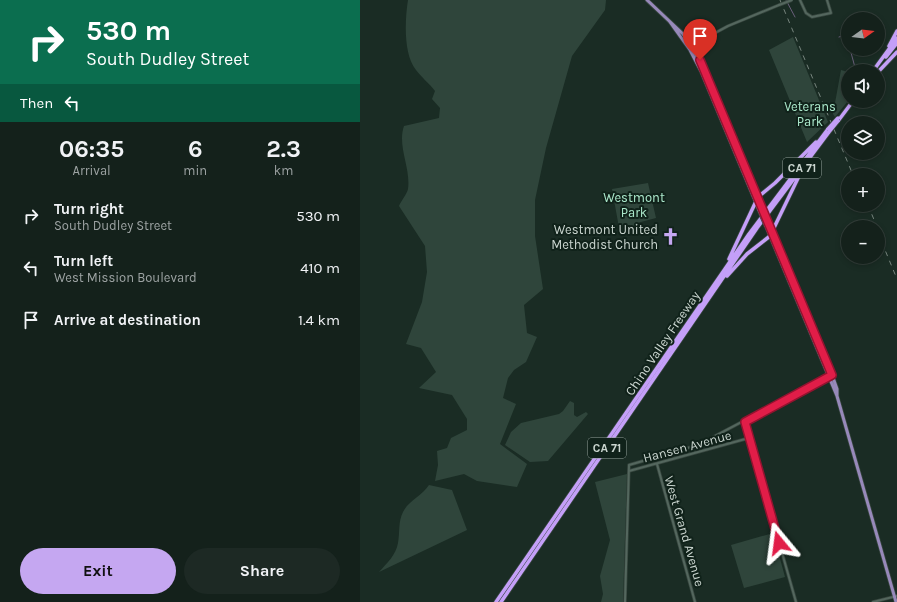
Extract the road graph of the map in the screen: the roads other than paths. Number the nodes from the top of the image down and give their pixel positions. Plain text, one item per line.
1 (647, 0) edge
2 (792, 0) edge
3 (800, 0) edge
4 (827, 0) edge
5 (897, 32) edge
6 (897, 38) edge
7 (897, 43) edge
8 (690, 46) junction
9 (897, 52) edge
10 (878, 64) joint
11 (881, 64) edge
12 (884, 64) edge
13 (705, 80) junction
14 (712, 86) junction
15 (847, 108) edge
16 (828, 131) junction
17 (808, 161) junction
18 (757, 199) junction
19 (768, 224) junction
20 (772, 231) junction
21 (770, 236) junction
22 (716, 282) junction
23 (712, 294) junction
24 (830, 376) junction
25 (745, 422) junction
26 (750, 438) junction
27 (657, 464) junction
28 (629, 471) junction
29 (896, 596) edge
30 (496, 602) edge
31 (501, 602) edge
32 (625, 602) edge
33 (696, 602) edge
34 (796, 602) edge
35 (873, 602) edge
36 (896, 602) edge

1 - 8 main road
2 - 8 street, bridge
3 - 4 street
5 - 10 highway
6 - 10 highway
7 - 11 highway
8 - 13 main road
8 - 14 main road
9 - 12 highway
13 - 14 main road
13 - 18 main road
14 - 18 main road
15 - 16 highway, Chino Valley Freeway / CA 71, bridge
16 - 17 highway, Chino Valley Freeway / CA 71
16 - 18 highway
16 - 22 highway, Chino Valley Freeway / CA 71
17 - 20 highway
17 - 23 highway, Chino Valley Freeway / CA 71
18 - 19 main road, bridge
18 - 19 main road, bridge
18 - 22 highway
19 - 20 main road
19 - 21 main road
20 - 21 highway
20 - 24 main road
21 - 23 highway
21 - 24 main road
22 - 30 highway, Chino Valley Freeway / CA 71
23 - 31 highway, Chino Valley Freeway / CA 71
24 - 25 street
24 - 29 main road
25 - 26 street
25 - 28 street
26 - 27 street, Hansen Avenue
26 - 34 street
27 - 28 street, Hansen Avenue
27 - 33 street, West Grand Avenue
28 - 32 street
29 - 35 street
29 - 36 main road

